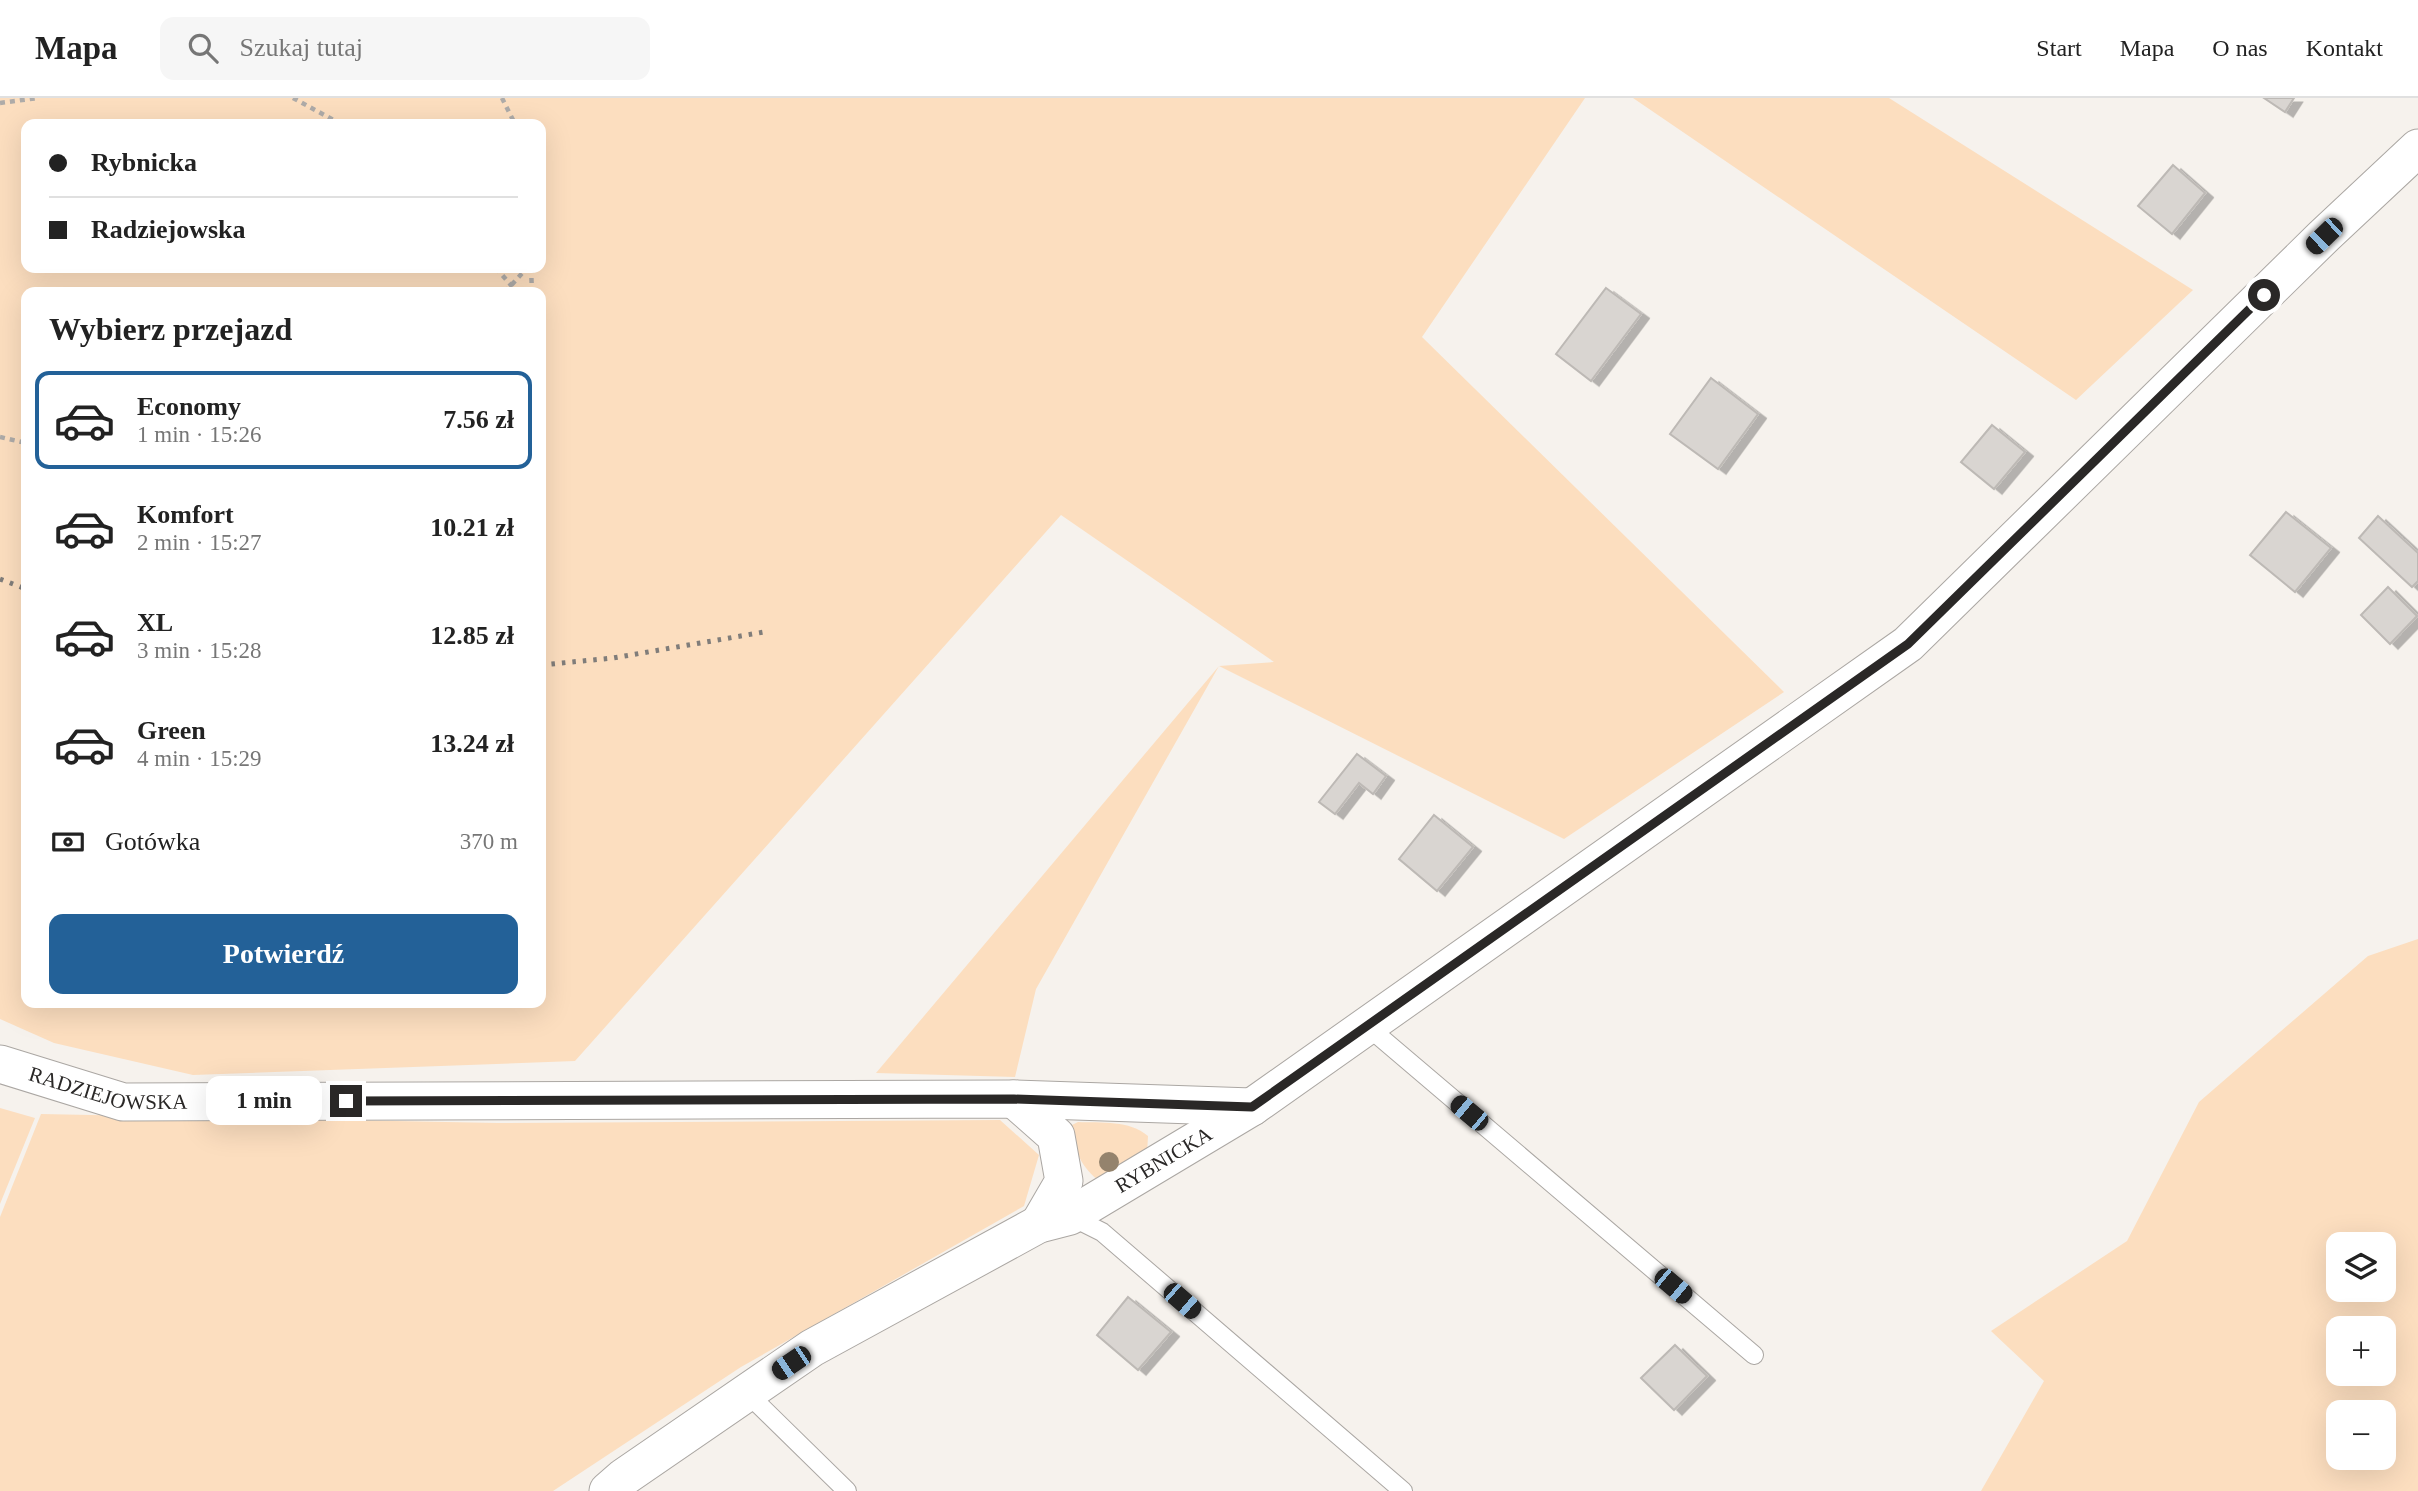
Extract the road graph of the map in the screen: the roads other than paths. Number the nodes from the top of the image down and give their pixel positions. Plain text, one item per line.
1 (2418, 148) edge
2 (1367, 1026) junction
3 (0, 1064) edge
4 (1014, 1099) junction
5 (1252, 1107) junction
6 (1054, 1220) junction
7 (1754, 1355) dead end
8 (747, 1393) junction
9 (608, 1491) edge
10 (847, 1491) edge
11 (1403, 1491) edge

1 - 2 street, RYBNICKA
2 - 5 street, RYBNICKA
2 - 7 lane
3 - 4 street, RADZIEJOWSKA
4 - 5 street, RADZIEJOWSKA
4 - 6 street
5 - 6 street, RYBNICKA
6 - 8 street, RYBNICKA
6 - 11 lane
8 - 9 street, RYBNICKA
8 - 10 lane

